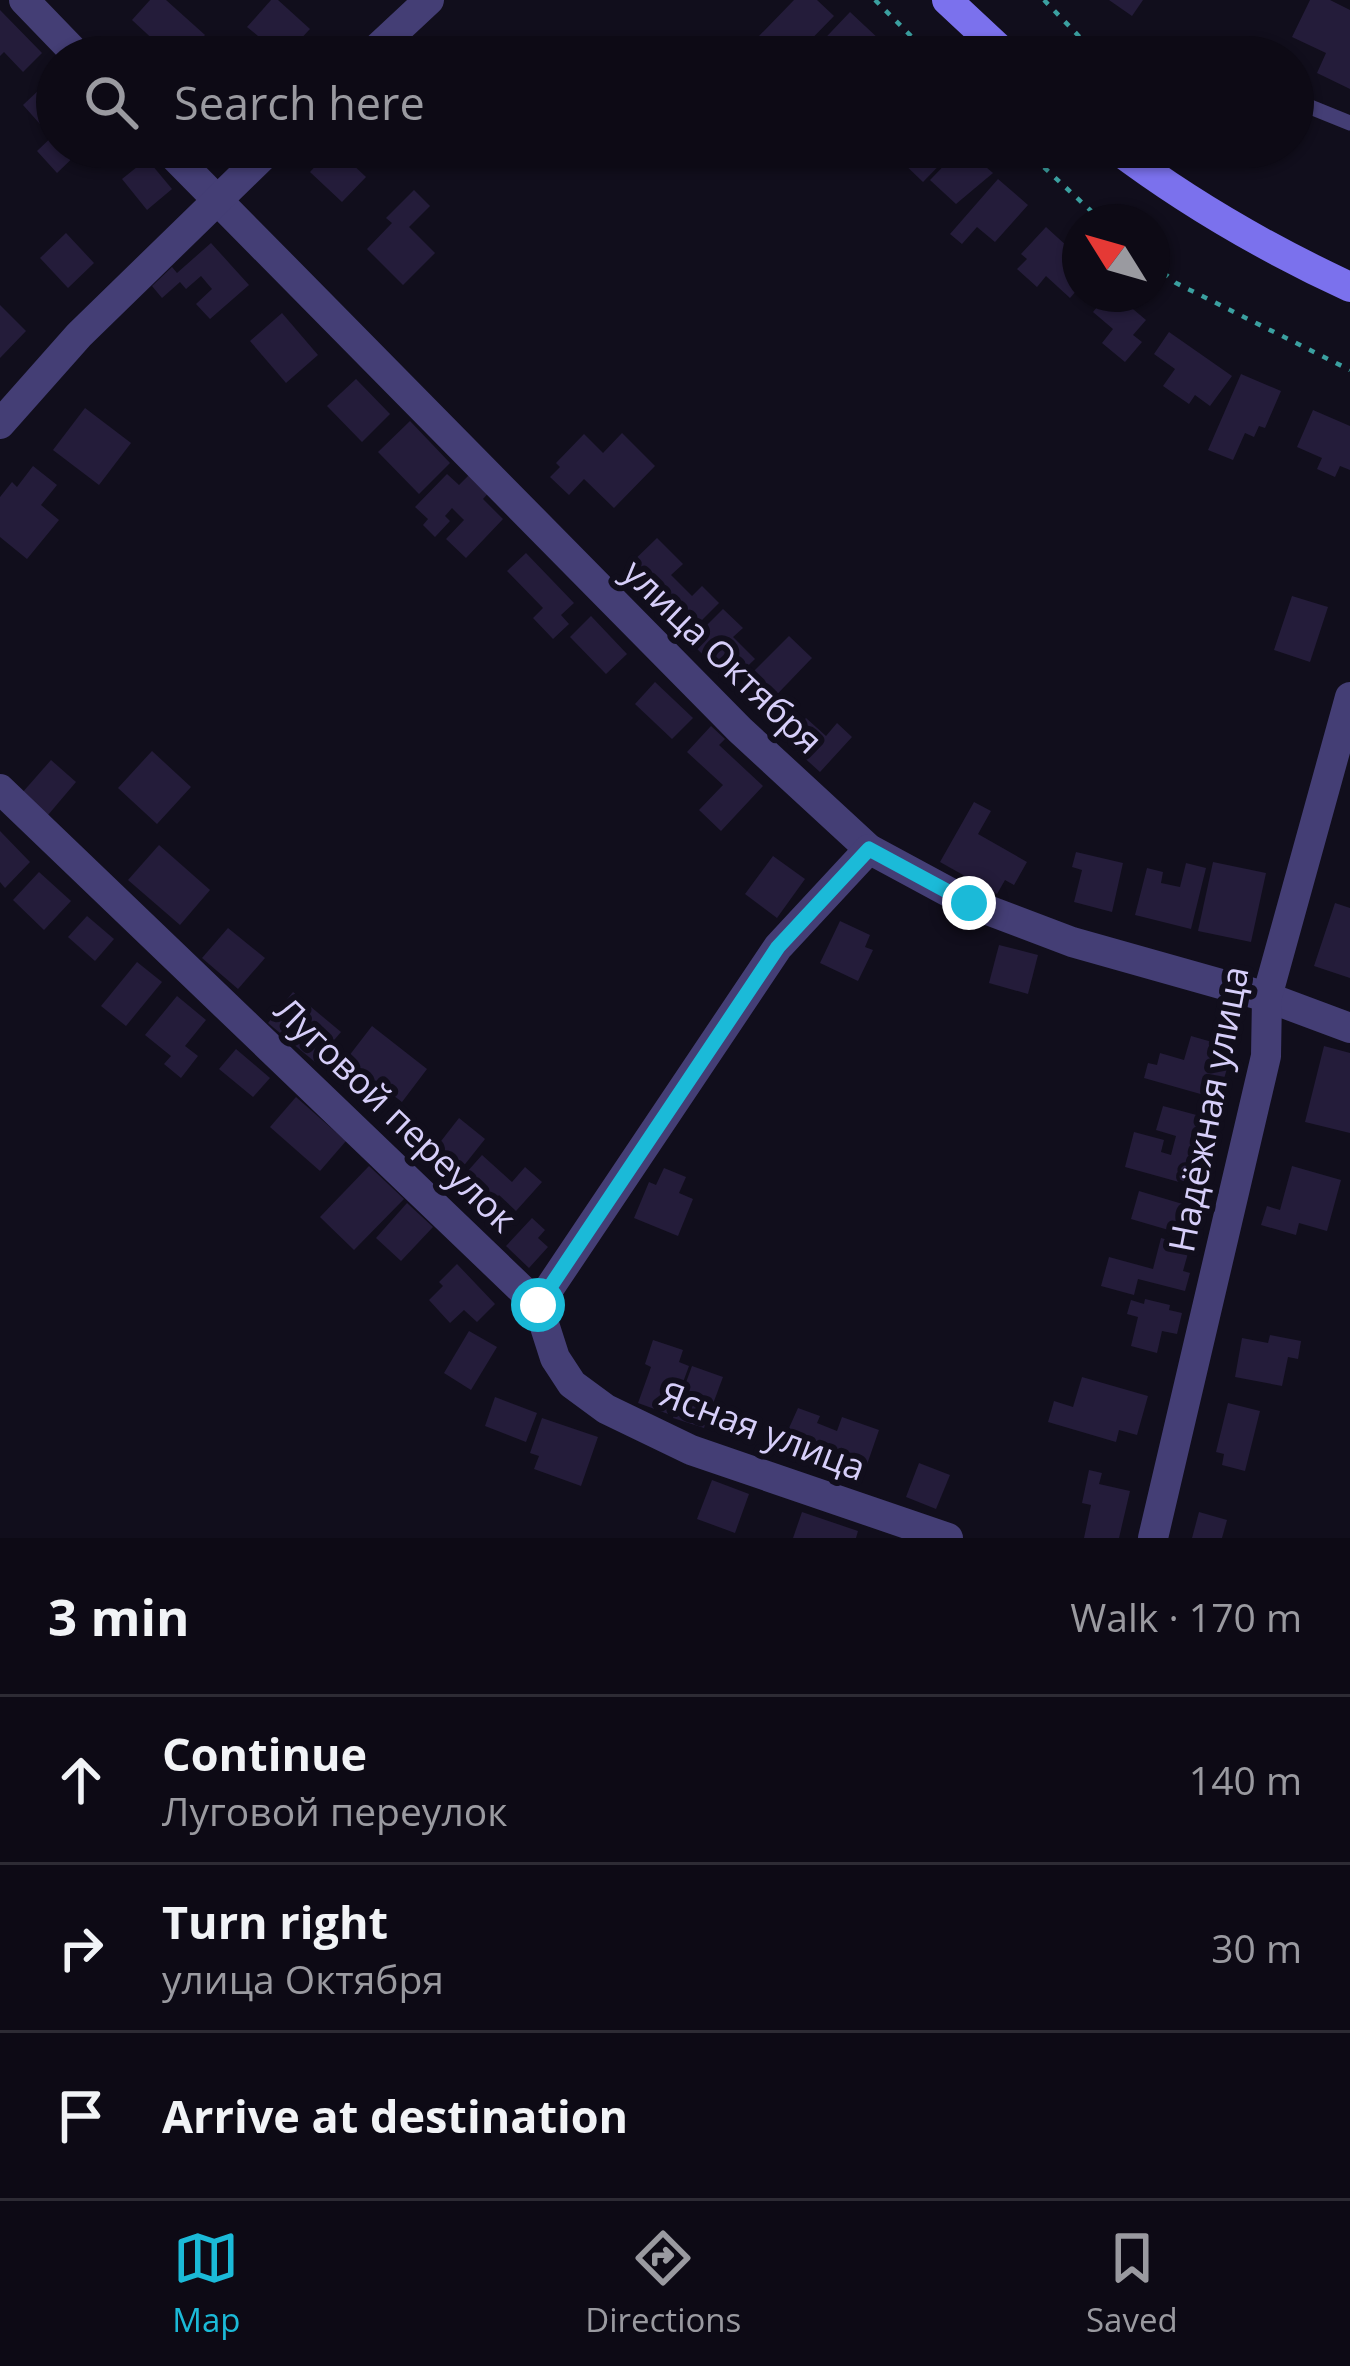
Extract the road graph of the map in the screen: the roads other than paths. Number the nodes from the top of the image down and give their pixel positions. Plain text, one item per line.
1 (24, 0) edge
2 (429, 0) edge
3 (947, 0) edge
4 (59, 36) edge
5 (390, 36) edge
6 (986, 36) edge
7 (1314, 109) edge
8 (1350, 124) edge
9 (185, 168) edge
10 (250, 168) edge
11 (1144, 168) edge
12 (216, 200) junction
13 (1350, 287) edge
14 (0, 424) edge
15 (1350, 697) edge
16 (0, 789) edge
17 (869, 849) junction
18 (1267, 997) junction
19 (1350, 1028) edge
20 (538, 1305) junction
21 (948, 1538) edge
22 (1154, 1538) edge

1 - 4 street
2 - 5 street
3 - 6 main road
7 - 8 lane
9 - 12 street, улица Октября
10 - 12 street
11 - 13 main road
12 - 14 street
12 - 17 street, улица Октября
15 - 18 street, Надёжная улица
16 - 20 street, Луговой переулок
17 - 18 street, улица Октября
17 - 20 street
18 - 19 street, улица Октября
18 - 22 street, Надёжная улица
20 - 21 street, Ясная улица

